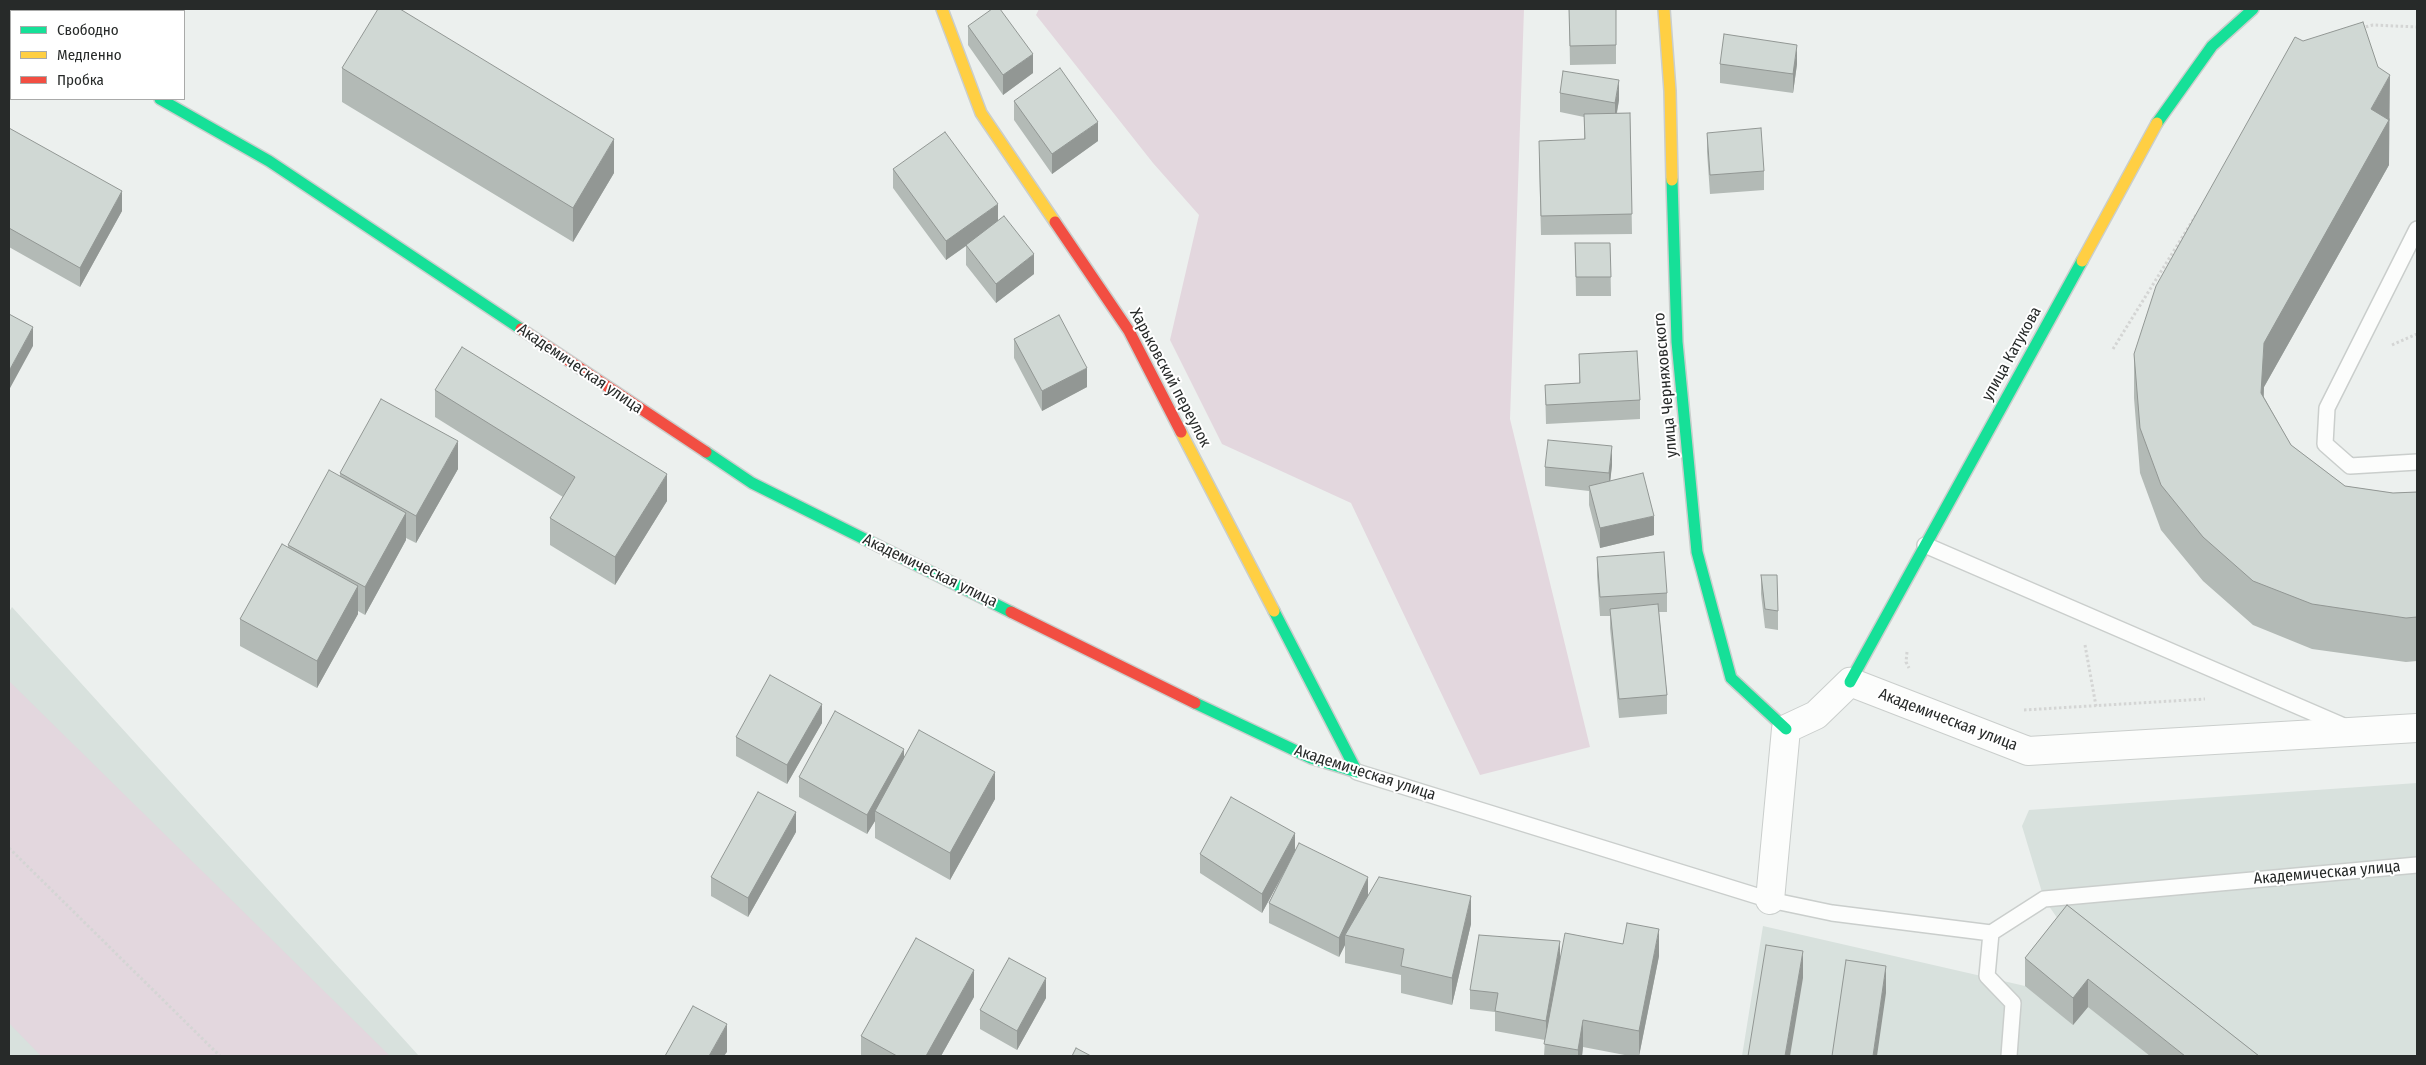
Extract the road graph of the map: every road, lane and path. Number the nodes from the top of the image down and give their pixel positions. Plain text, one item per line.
1 (942, 9) edge
2 (1664, 9) edge
3 (2253, 9) edge
4 (2417, 27) edge
5 (2355, 29) edge
6 (162, 100) edge
7 (2200, 208) edge
8 (2417, 229) edge
9 (2113, 349) dead end
10 (2417, 462) edge
11 (1925, 546) junction
12 (2079, 612) junction
13 (1908, 646) dead end
14 (1910, 670) dead end
15 (1850, 682) junction
16 (2213, 698) dead end
17 (2096, 706) junction
18 (2017, 711) dead end
19 (2417, 728) edge
20 (1786, 729) junction
21 (2357, 732) junction
22 (1357, 772) junction
23 (9, 848) edge
24 (2417, 865) edge
25 (1770, 900) junction
26 (1991, 933) junction
27 (220, 1056) edge
28 (2009, 1056) edge

1 - 22 street, Харьковский переулок
2 - 20 street, улица Черняховского
3 - 11 street, улица Катукова
4 - 5 path
6 - 22 street, Академическая улица
7 - 9 path
8 - 10 lane
11 - 12 lane
11 - 15 street, улица Катукова
12 - 17 path
12 - 21 lane
13 - 14 path
15 - 20 street
15 - 21 street, Академическая улица
16 - 17 path
17 - 18 path
19 - 21 street, Академическая улица
20 - 25 street
22 - 25 lane, Академическая улица
23 - 27 path
24 - 26 lane, Академическая улица
25 - 26 lane, Академическая улица
26 - 28 lane

